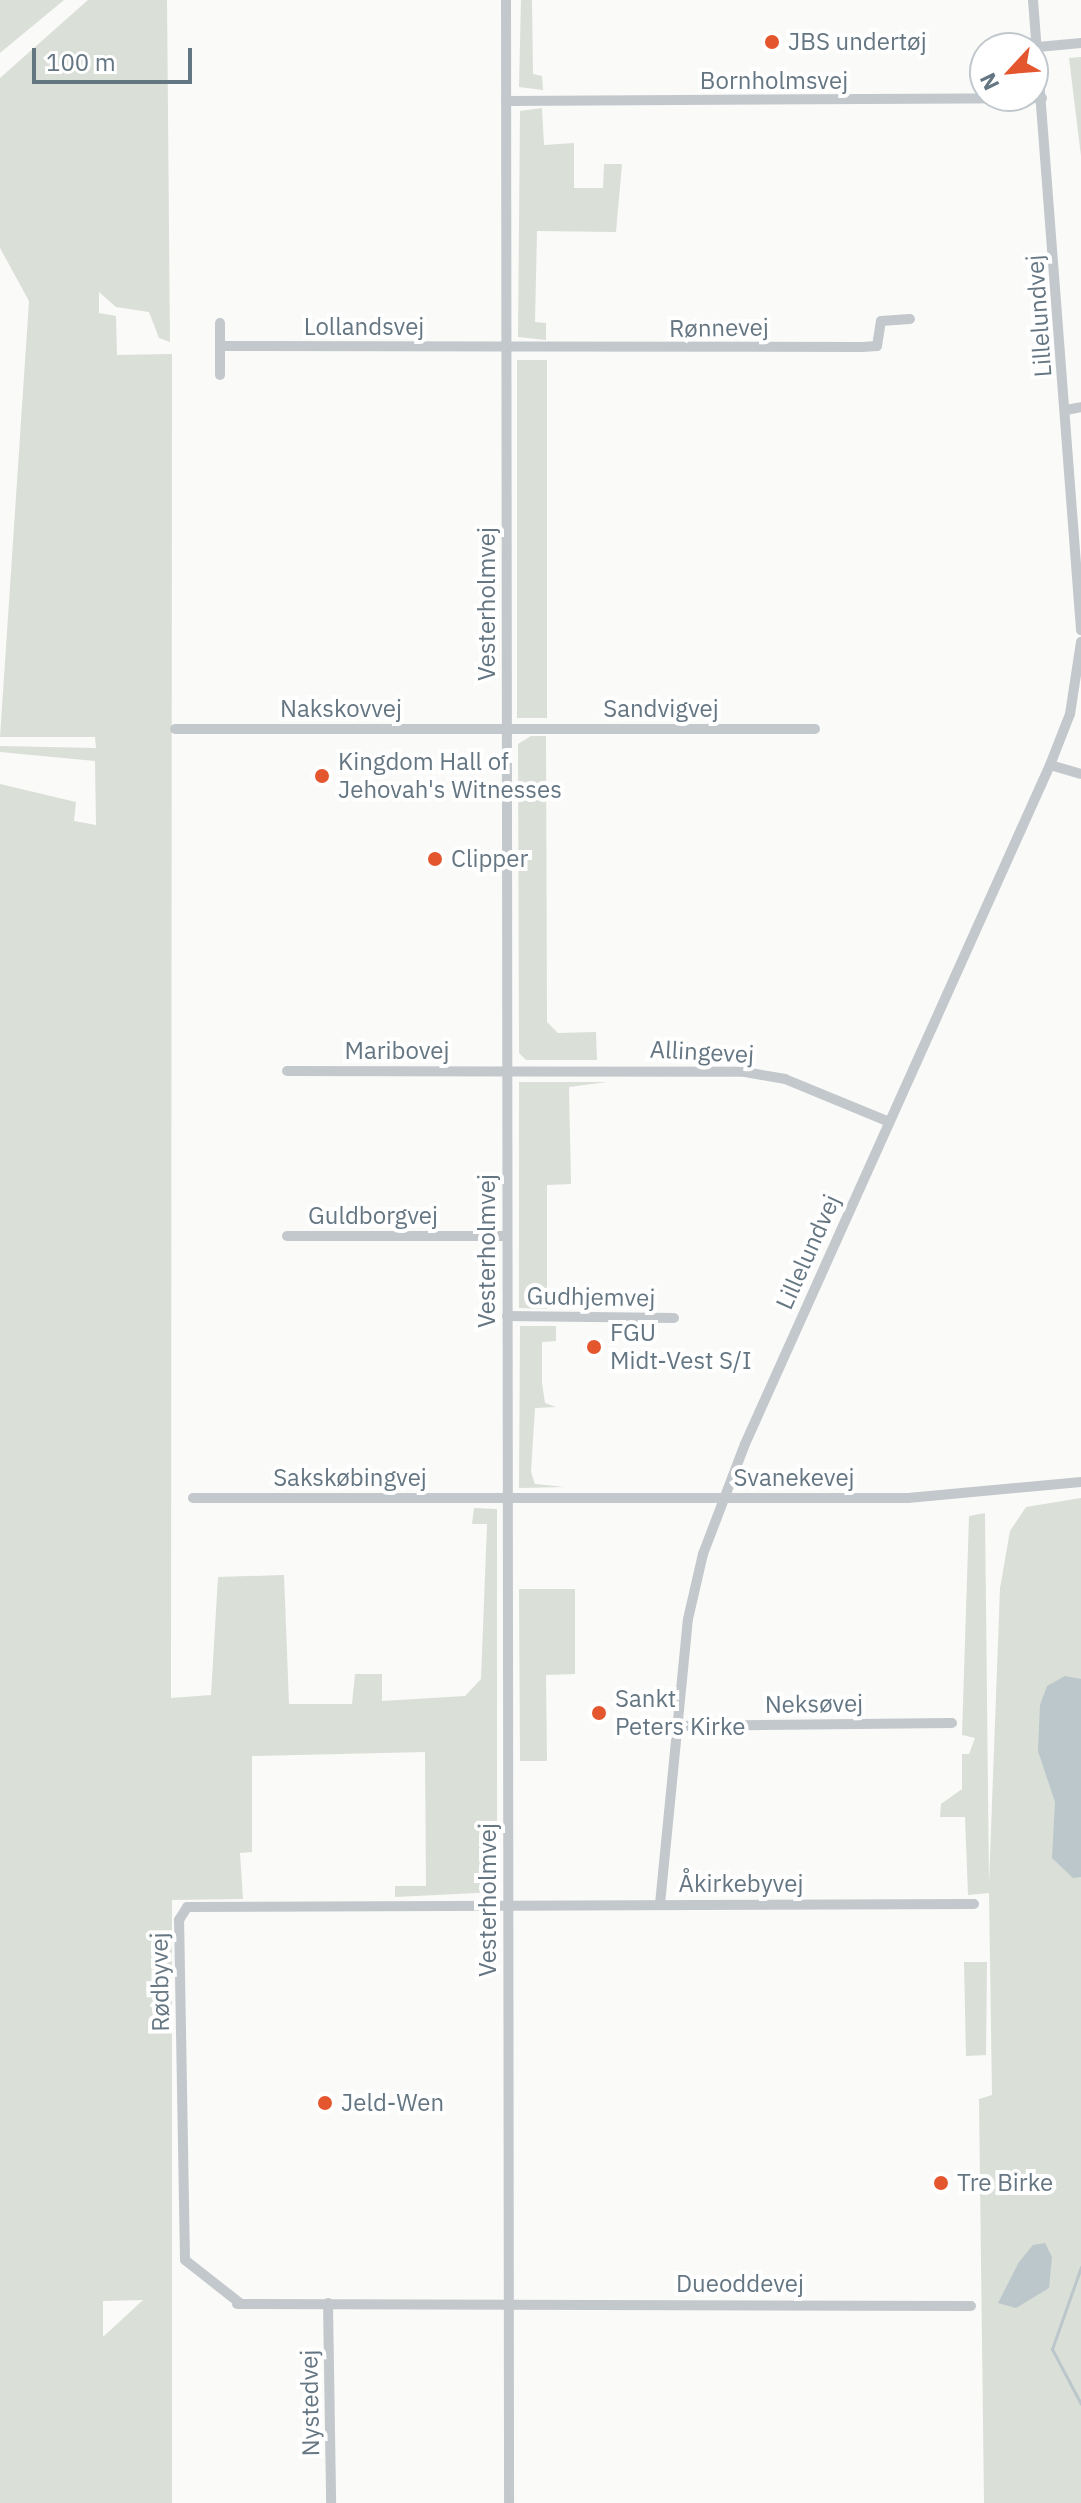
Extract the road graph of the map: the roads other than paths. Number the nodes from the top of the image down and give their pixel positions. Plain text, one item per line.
1 (506, 0) edge
2 (1033, 0) edge
3 (1036, 32) edge
4 (1081, 43) edge
5 (1049, 46) edge
6 (969, 98) edge
7 (506, 101) junction
8 (1043, 112) edge
9 (910, 319) dead end
10 (220, 323) dead end
11 (220, 346) junction
12 (507, 347) junction
13 (220, 375) dead end
14 (1081, 407) edge
15 (1066, 410) junction
16 (1081, 630) edge
17 (1081, 642) edge
18 (175, 729) dead end
19 (507, 729) junction
20 (815, 729) dead end
21 (1050, 765) junction
22 (1081, 774) edge
23 (507, 1070) junction
24 (287, 1071) dead end
25 (887, 1121) junction
26 (287, 1236) dead end
27 (507, 1236) junction
28 (507, 1316) junction
29 (674, 1318) dead end
30 (1081, 1482) edge
31 (507, 1497) junction
32 (193, 1498) dead end
33 (723, 1498) junction
34 (952, 1723) dead end
35 (677, 1726) junction
36 (660, 1904) junction
37 (974, 1904) dead end
38 (508, 1905) junction
39 (508, 2302) junction
40 (328, 2303) junction
41 (971, 2306) dead end
42 (331, 2503) edge
43 (509, 2503) edge

1 - 7 street, Vesterholmvej
2 - 3 street, Lillelundvej
4 - 5 street
6 - 7 street, Bornholmsvej
7 - 12 street, Vesterholmvej
8 - 15 street, Lillelundvej
9 - 12 street, Rønnevej
10 - 11 street
11 - 12 street, Lollandsvej
11 - 13 street
12 - 19 street, Vesterholmvej
14 - 15 street
15 - 16 street, Lillelundvej
17 - 21 street, Lillelundvej
18 - 19 street, Nakskovvej
19 - 20 street, Sandvigvej
19 - 23 street, Vesterholmvej
21 - 22 street
21 - 25 street, Lillelundvej
23 - 24 street, Maribovej
23 - 25 street, Allingevej
23 - 27 street, Vesterholmvej
25 - 33 street, Lillelundvej
26 - 27 street, Guldborgvej
27 - 28 street, Vesterholmvej
28 - 29 street, Gudhjemvej
28 - 31 street, Vesterholmvej
30 - 33 street, Svanekevej
31 - 32 street, Sakskøbingvej
31 - 33 street, Svanekevej
31 - 38 street, Vesterholmvej
33 - 35 street, Lillelundvej
34 - 35 street, Neksøvej
35 - 36 street, Lillelundvej
36 - 37 street, Åkirkebyvej
36 - 38 street, Åkirkebyvej
38 - 39 street, Vesterholmvej
38 - 40 street, Rødbyvej
39 - 40 street
39 - 41 street, Dueoddevej
39 - 43 street, Vesterholmvej
40 - 42 street, Nystedvej

